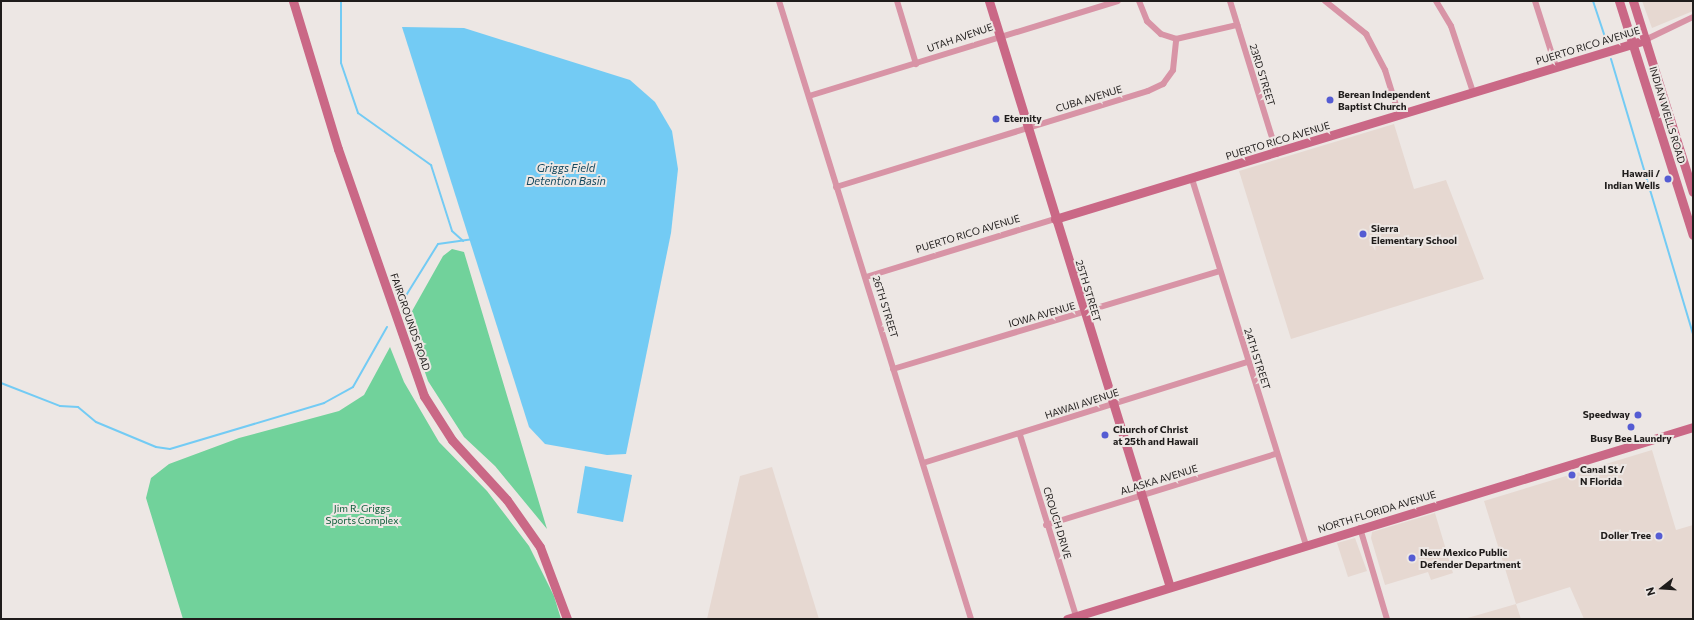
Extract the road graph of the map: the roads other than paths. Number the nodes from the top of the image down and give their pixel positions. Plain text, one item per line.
1 (294, 1) edge
2 (779, 1) edge
3 (897, 1) edge
4 (990, 1) edge
5 (1118, 1) edge
6 (1139, 1) edge
7 (1230, 1) edge
8 (1325, 1) edge
9 (1436, 1) edge
10 (1536, 1) edge
11 (1619, 1) edge
12 (1633, 1) edge
13 (1693, 17) edge
14 (1237, 25) junction
15 (1000, 35) junction
16 (1176, 39) junction
17 (1644, 40) junction
18 (1633, 44) junction
19 (916, 64) junction
20 (1556, 67) junction
21 (1473, 92) junction
22 (809, 96) junction
23 (1399, 115) junction
24 (1027, 128) junction
25 (1277, 154) junction
26 (1192, 179) junction
27 (836, 188) junction
28 (1693, 192) edge
29 (1055, 219) junction
30 (1693, 234) edge
31 (1219, 271) junction
32 (866, 277) junction
33 (1084, 314) junction
34 (1248, 362) junction
35 (894, 369) junction
36 (1112, 405) junction
37 (1693, 427) edge
38 (1020, 435) junction
39 (1276, 454) junction
40 (922, 462) junction
41 (1141, 496) junction
42 (1046, 525) junction
43 (1360, 528) junction
44 (1306, 545) junction
45 (1170, 587) junction
46 (1071, 618) edge
47 (567, 619) edge
48 (971, 619) edge
49 (1387, 619) edge

1 - 47 main road, FAIRGROUNDS ROAD
2 - 22 street, 26TH STREET
3 - 19 street
4 - 15 main road, 25TH STREET
5 - 15 street, UTAH AVENUE
6 - 16 street
7 - 14 street, 23RD STREET
8 - 23 street
9 - 21 street
10 - 20 street
11 - 18 main road, INDIAN WELLS ROAD
12 - 17 main road, INDIAN WELLS ROAD
13 - 17 street, PUERTO RICO AVENUE
14 - 16 street
14 - 25 street, 23RD STREET
15 - 19 street, UTAH AVENUE
15 - 24 main road, 25TH STREET
16 - 24 street, CUBA AVENUE
17 - 18 main road, PUERTO RICO AVENUE
17 - 28 main road, INDIAN WELLS ROAD
18 - 20 main road, PUERTO RICO AVENUE
18 - 30 main road, INDIAN WELLS ROAD
19 - 22 street, UTAH AVENUE
20 - 21 main road, PUERTO RICO AVENUE
21 - 23 main road, PUERTO RICO AVENUE
22 - 27 street, 26TH STREET
23 - 25 main road, PUERTO RICO AVENUE
24 - 27 street, CUBA AVENUE
24 - 29 main road, 25TH STREET
25 - 26 main road, PUERTO RICO AVENUE
26 - 29 main road, PUERTO RICO AVENUE
26 - 31 street, 24TH STREET
27 - 32 street, 26TH STREET
29 - 32 street, PUERTO RICO AVENUE
29 - 33 main road, 25TH STREET
31 - 33 street, IOWA AVENUE
31 - 34 street, 24TH STREET
32 - 35 street, 26TH STREET
33 - 35 street, IOWA AVENUE
33 - 36 main road, 25TH STREET
34 - 36 street, HAWAII AVENUE
34 - 39 street, 24TH STREET
35 - 40 street, 26TH STREET
36 - 38 street, HAWAII AVENUE
36 - 41 main road, 25TH STREET
37 - 43 main road, NORTH FLORIDA AVENUE
38 - 40 street, HAWAII AVENUE
38 - 42 street, CROUCH DRIVE
39 - 41 street, ALASKA AVENUE
39 - 44 street, 24TH STREET
40 - 48 street, 26TH STREET
41 - 42 street, ALASKA AVENUE
41 - 45 main road, 25TH STREET
42 - 46 street, CROUCH DRIVE
43 - 44 main road, NORTH FLORIDA AVENUE
43 - 49 street
44 - 45 main road, NORTH FLORIDA AVENUE
45 - 46 main road, NORTH FLORIDA AVENUE

